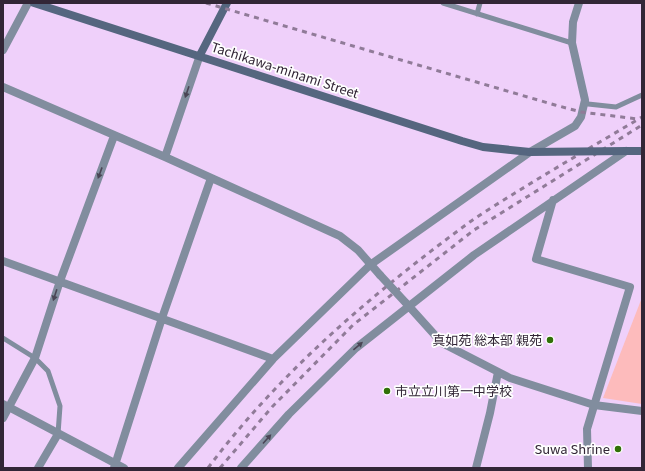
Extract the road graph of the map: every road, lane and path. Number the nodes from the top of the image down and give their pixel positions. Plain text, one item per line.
1 (28, 3) edge
2 (34, 3) edge
3 (227, 3) edge
4 (443, 3) edge
5 (480, 3) edge
6 (579, 3) edge
7 (477, 14) junction
8 (572, 43) junction
9 (3, 50) edge
10 (200, 55) junction
11 (3, 88) edge
12 (642, 95) edge
13 (585, 100) junction
14 (114, 136) junction
15 (626, 151) junction
16 (642, 151) edge
17 (530, 152) junction
18 (165, 157) junction
19 (211, 178) junction
20 (553, 200) junction
21 (3, 261) edge
22 (370, 265) junction
23 (60, 281) junction
24 (407, 305) junction
25 (162, 318) junction
26 (3, 338) edge
27 (35, 358) junction
28 (273, 360) junction
29 (498, 372) junction
30 (594, 405) junction
31 (6, 406) edge
32 (642, 411) edge
33 (3, 418) edge
34 (58, 434) junction
35 (115, 466) edge
36 (38, 468) edge
37 (124, 468) edge
38 (178, 468) edge
39 (241, 468) edge
40 (476, 468) edge
41 (588, 468) edge

1 - 9 street
2 - 10 street, Tachikawa-minami Street
3 - 10 street
4 - 7 lane
5 - 7 lane
6 - 8 street
7 - 8 lane
8 - 13 street
10 - 17 street, Tachikawa-minami Street
10 -> 18 street
11 - 14 street
12 - 13 lane
13 - 17 street
14 - 18 street
14 -> 23 street
15 - 16 street, Tachikawa-minami Street
15 - 17 street, Tachikawa-minami Street, bridge
15 - 20 street
17 - 22 street
18 - 19 street
19 - 22 street
19 - 25 street
20 - 24 street
20 - 30 street
21 - 23 street
22 - 24 street, bridge
22 - 28 street
23 - 25 street
23 -> 27 street
24 - 29 street
39 -> 24 street
25 - 28 street
25 - 35 street
26 - 27 lane
27 - 31 street
27 - 34 lane
28 - 38 street
29 - 30 street
29 - 40 street
30 - 32 street
30 - 41 street
31 - 33 street
31 - 34 street
34 - 35 street
34 - 36 street
35 - 37 street

